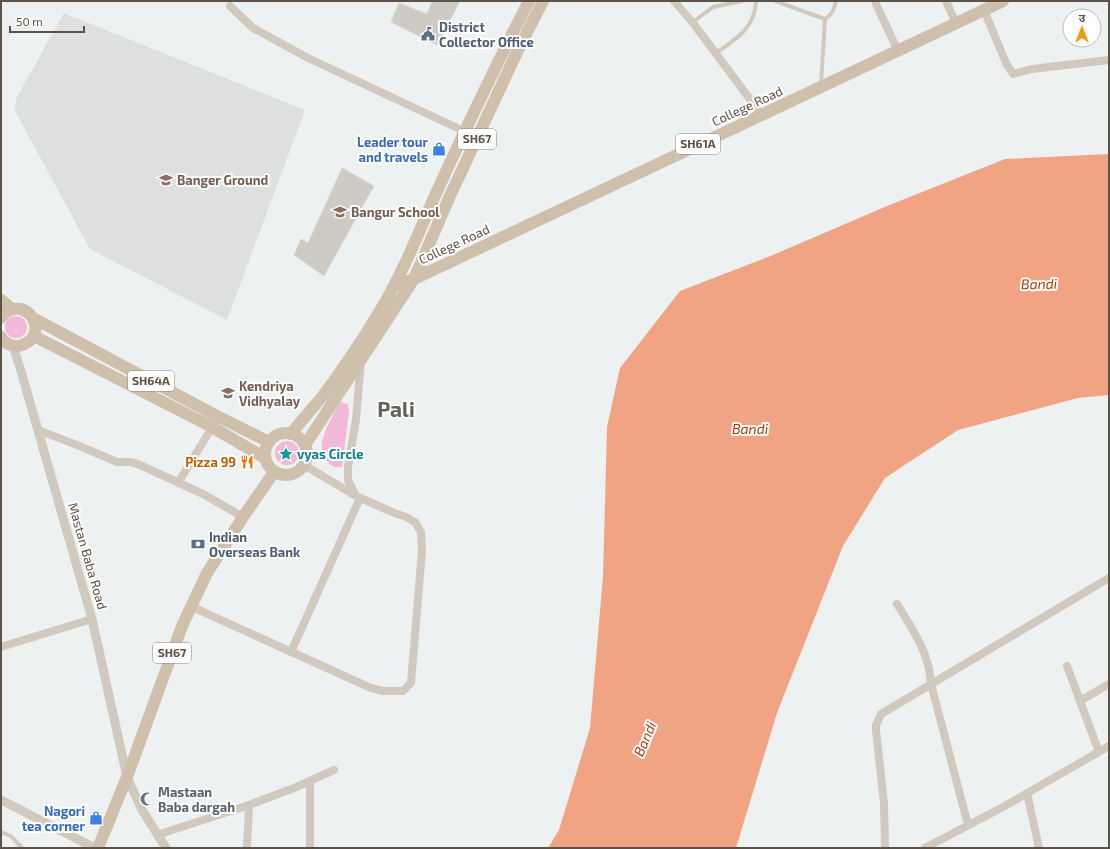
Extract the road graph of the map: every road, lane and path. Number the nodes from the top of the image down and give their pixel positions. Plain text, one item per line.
1 (529, 1) edge
2 (543, 1) edge
3 (674, 1) edge
4 (742, 1) edge
5 (756, 1) edge
6 (775, 1) edge
7 (836, 1) edge
8 (876, 1) edge
9 (946, 1) edge
10 (1003, 1) edge
11 (230, 6) dead end
12 (984, 10) junction
13 (826, 19) junction
14 (693, 23) junction
15 (956, 23) junction
16 (898, 51) junction
17 (716, 53) junction
18 (1109, 60) edge
19 (821, 87) junction
20 (761, 114) junction
21 (466, 132) junction
22 (414, 279) junction
23 (394, 286) junction
24 (1, 300) edge
25 (12, 309) junction
26 (1, 318) edge
27 (33, 318) junction
28 (34, 336) junction
29 (1, 337) edge
30 (13, 346) junction
31 (361, 360) junction
32 (215, 422) junction
33 (38, 430) junction
34 (291, 434) junction
35 (269, 442) junction
36 (305, 445) junction
37 (265, 458) junction
38 (304, 464) junction
39 (274, 472) junction
40 (178, 483) junction
41 (358, 497) junction
42 (242, 517) junction
43 (1109, 578) edge
44 (897, 604) dead end
45 (190, 606) junction
46 (92, 619) junction
47 (1, 647) edge
48 (291, 652) junction
49 (1067, 666) dead end
50 (931, 684) junction
51 (1109, 684) edge
52 (1080, 701) junction
53 (1109, 746) edge
54 (1099, 752) junction
55 (334, 770) dead end
56 (127, 777) junction
57 (310, 781) junction
58 (1027, 793) junction
59 (1, 800) edge
60 (249, 805) junction
61 (968, 825) junction
62 (1, 832) edge
63 (157, 835) junction
64 (22, 848) edge
65 (97, 848) edge
66 (166, 848) edge
67 (247, 848) edge
68 (310, 848) edge
69 (885, 848) edge
70 (925, 848) edge
71 (1039, 848) edge

1 - 21 main road, SH67
2 - 22 main road, SH67
3 - 14 street
4 - 14 lane
5 - 17 lane
6 - 13 lane
7 - 13 lane
8 - 16 street
9 - 15 street
10 - 12 main road, College Road / SH61A
11 - 21 street
12 - 15 main road, College Road / SH61A
12 - 18 street
13 - 19 lane
14 - 17 street
15 - 16 main road, College Road / SH61A
16 - 19 main road, College Road / SH61A
17 - 20 street
19 - 20 main road, College Road / SH61A
20 - 22 main road, College Road / SH61A
21 - 23 main road, SH67
22 - 23 main road, College Road / SH61A
22 - 31 main road, SH67
23 - 34 main road, SH67
24 - 25 main road, SH64A
25 - 26 main road
25 - 27 main road, SH64A
27 - 28 main road
27 - 32 main road, SH64A
28 - 30 main road
28 - 32 main road, SH64A
29 - 30 main road
30 - 33 street, Mastan Baba Road
31 - 36 main road, SH67
31 - 41 street
32 - 35 main road, SH64A
32 - 37 main road, SH64A
32 - 40 street
33 - 40 street
33 - 46 street, Mastan Baba Road
34 - 35 main road
34 - 36 main road
35 - 37 main road
36 - 38 main road
37 - 39 main road
38 - 39 main road
38 - 41 street
39 - 42 main road, SH67
40 - 42 street
41 - 48 street
41 - 48 street
42 - 45 main road, SH67
43 - 50 street
44 - 50 street
45 - 48 street
45 - 56 main road, SH67
46 - 47 street
46 - 56 street, Mastan Baba Road
49 - 52 street
50 - 61 street
50 - 69 street
51 - 52 street
52 - 54 street
53 - 54 street
54 - 58 street
55 - 57 street
56 - 63 street, Mastan Baba Road
56 - 65 main road, SH67
57 - 60 street
57 - 68 street
58 - 61 street
58 - 71 street
59 - 65 street
60 - 63 street
60 - 67 street
61 - 70 street
62 - 64 lane
63 - 66 street, Mastan Baba Road

